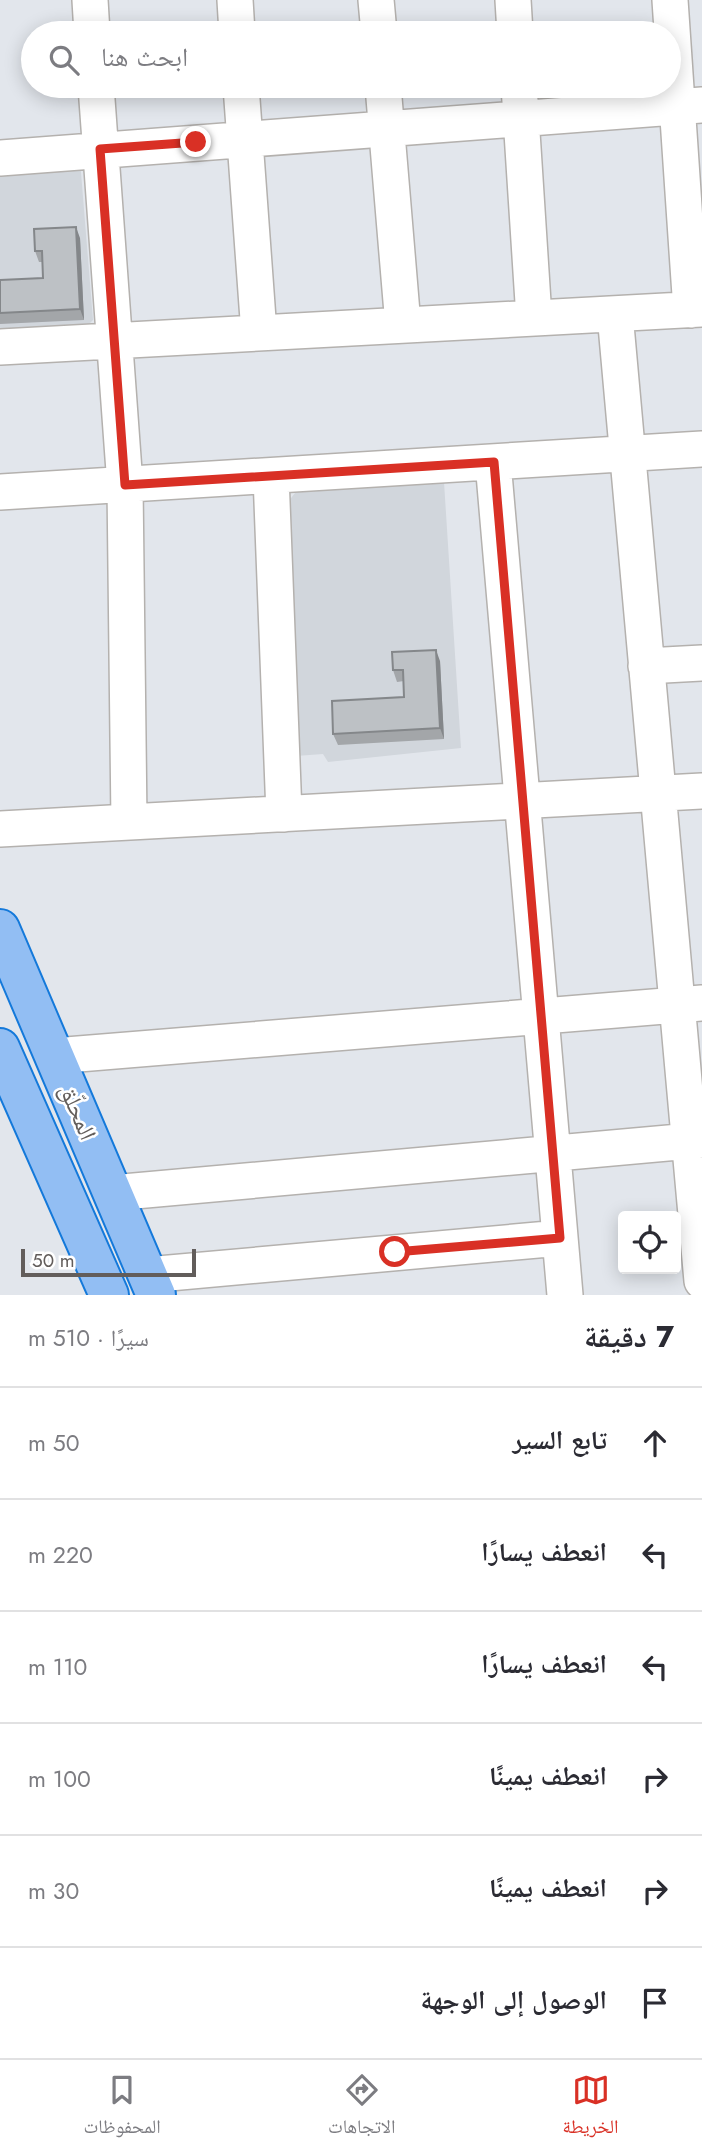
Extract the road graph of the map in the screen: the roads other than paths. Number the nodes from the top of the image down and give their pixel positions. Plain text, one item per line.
1 (90, 0) edge
2 (235, 0) edge
3 (376, 0) edge
4 (513, 0) edge
5 (670, 0) edge
6 (91, 21) edge
7 (236, 21) edge
8 (378, 21) edge
9 (514, 21) edge
10 (674, 21) edge
11 (681, 58) edge
12 (97, 98) edge
13 (242, 98) edge
14 (384, 98) edge
15 (520, 102) edge
16 (690, 105) edge
17 (387, 128) junction
18 (245, 138) junction
19 (100, 149) junction
20 (0, 158) edge
21 (697, 309) edge
22 (615, 313) junction
23 (534, 318) junction
24 (402, 325) junction
25 (259, 333) junction
26 (113, 341) junction
27 (0, 347) edge
28 (702, 449) edge
29 (628, 454) junction
30 (494, 462) junction
31 (271, 476) junction
32 (125, 485) junction
33 (0, 492) edge
34 (702, 663) edge
35 (646, 666) junction
36 (702, 791) edge
37 (658, 794) junction
38 (523, 801) junction
39 (284, 814) junction
40 (130, 822) junction
41 (0, 829) edge
42 (0, 929) edge
43 (690, 1004) edge
44 (541, 1016) junction
45 (0, 1048) edge
46 (54, 1056) junction
47 (696, 1141) edge
48 (553, 1153) junction
49 (113, 1193) junction
50 (560, 1238) junction
51 (702, 1281) edge
52 (152, 1285) edge
53 (109, 1295) edge
54 (565, 1295) edge

1 - 6 street
2 - 7 street
3 - 8 street
4 - 9 street
5 - 10 street
11 - 16 street
12 - 19 street
13 - 18 street
14 - 17 street
15 - 16 street
15 - 17 street
15 - 23 street
16 - 21 street
17 - 18 street
17 - 24 street
18 - 19 street
18 - 25 street
19 - 20 street
19 - 26 street
21 - 22 street
22 - 23 street
22 - 29 street
23 - 24 street
24 - 25 street
25 - 26 street
26 - 27 street
26 - 32 street
28 - 29 street
29 - 30 street
29 - 35 street
30 - 31 street
30 - 38 street
31 - 32 street
31 - 39 street
32 - 33 street
32 - 40 street
34 - 35 street
35 - 37 street
36 - 37 street
37 - 38 street
37 - 43 street
38 - 39 street
38 - 44 street
39 - 40 street
40 - 41 street
42 - 46 highway, المحلّق
43 - 44 street
43 - 47 street
44 - 46 street
44 - 48 street
45 - 53 highway, المحلّق
46 - 49 highway, المحلّق
47 - 48 street
47 - 51 street
48 - 49 street
48 - 50 street
49 - 52 highway, المحلّق
50 - 52 street
50 - 54 street

